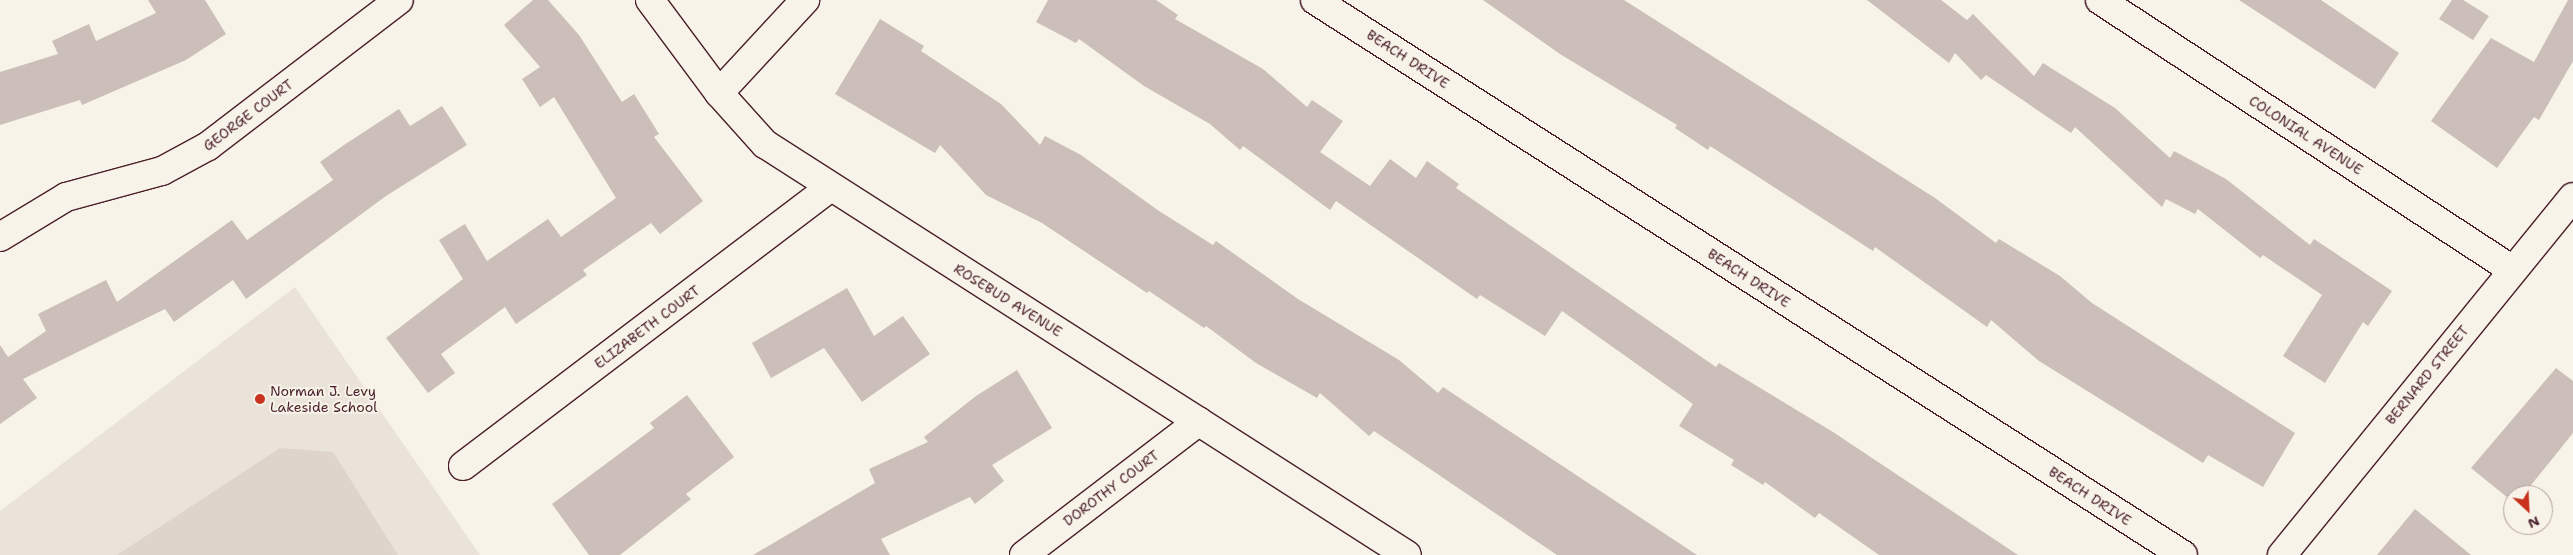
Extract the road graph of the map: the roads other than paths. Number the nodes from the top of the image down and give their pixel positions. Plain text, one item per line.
1 (399, 0) edge
2 (650, 0) edge
3 (805, 0) edge
4 (1315, 0) edge
5 (2100, 0) edge
6 (719, 93) junction
7 (830, 187) junction
8 (2573, 197) edge
9 (0, 237) edge
10 (2512, 270) junction
11 (1199, 421) junction
12 (463, 466) dead end
13 (1024, 555) edge
14 (1408, 555) edge
15 (2183, 555) edge
16 (2282, 555) edge

1 - 9 street, GEORGE COURT
2 - 6 street, ROSEBUD AVENUE
3 - 6 street
4 - 15 street, BEACH DRIVE
5 - 10 street, COLONIAL AVENUE
6 - 7 street, ROSEBUD AVENUE
7 - 11 street, ROSEBUD AVENUE
7 - 12 street, ELIZABETH COURT
8 - 10 street, BERNARD STREET
10 - 16 street, BERNARD STREET
11 - 13 street, DOROTHY COURT
11 - 14 street, ROSEBUD AVENUE

